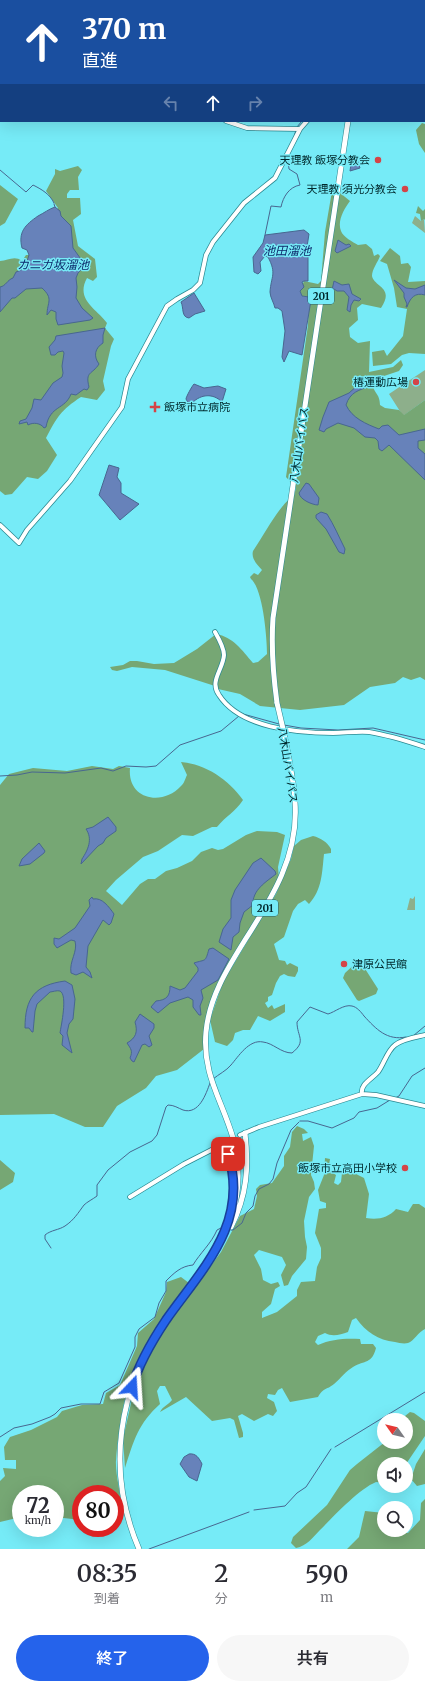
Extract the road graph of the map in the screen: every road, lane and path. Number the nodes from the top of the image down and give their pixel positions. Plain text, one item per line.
1 (229, 122) edge
2 (306, 122) edge
3 (348, 122) edge
4 (298, 129) junction
5 (0, 525) edge
6 (215, 632) dead end
7 (425, 747) edge
8 (425, 1035) edge
9 (362, 1094) junction
10 (425, 1106) edge
11 (242, 1134) joint
12 (227, 1142) joint
13 (130, 1197) dead end
14 (225, 1235) junction
15 (216, 1250) junction
16 (139, 1549) edge

1 - 4 street
2 - 4 street
3 - 14 highway, 八木山バイパス / 201, bridge
4 - 5 street
6 - 7 street
8 - 9 street
9 - 10 street
9 - 11 street
11 - 14 highway
12 - 13 street
12 - 15 highway
14 - 15 highway, 八木山バイパス / 201
15 - 16 highway, 八木山バイパス / 201

